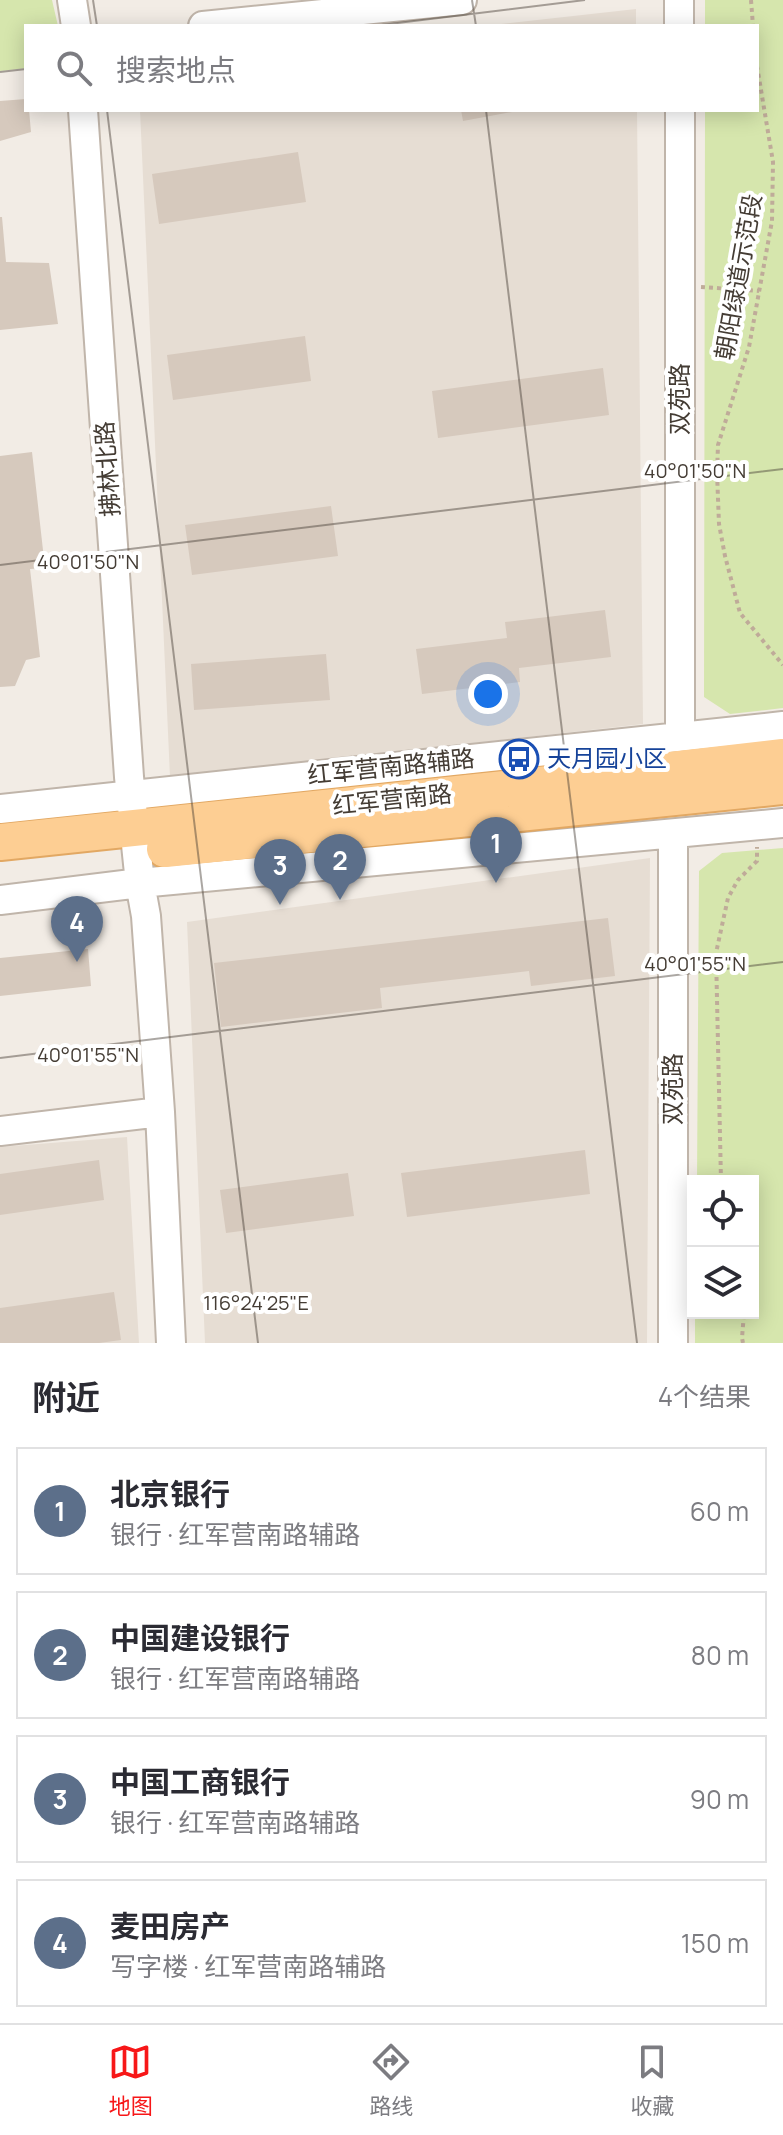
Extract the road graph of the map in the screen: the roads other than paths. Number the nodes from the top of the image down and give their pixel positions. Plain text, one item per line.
1 (72, 0) edge
2 (462, 0) edge
3 (679, 0) edge
4 (76, 24) edge
5 (223, 24) edge
6 (679, 24) edge
7 (83, 112) edge
8 (680, 112) edge
9 (783, 726) edge
10 (680, 736) junction
11 (783, 757) edge
12 (783, 786) edge
13 (0, 809) edge
14 (771, 824) edge
15 (673, 834) junction
16 (135, 839) junction
17 (0, 842) edge
18 (0, 867) edge
19 (0, 900) edge
20 (160, 1112) junction
21 (0, 1131) edge
22 (171, 1343) edge
23 (673, 1343) edge

1 - 4 street
2 - 5 street
3 - 6 street
7 - 16 street, 拂林北路
8 - 10 street, 双苑路
9 - 10 street, 红军营南路辅路
10 - 16 street, 红军营南路辅路
11 - 16 main road, 红军营南路
12 - 16 main road, 红军营南路
13 - 16 street, 红军营南路辅路
14 - 15 street, 红军营南路辅路
15 - 16 street, 红军营南路辅路
15 - 23 street, 双苑路
16 - 17 main road, 红军营南路
16 - 18 main road, 红军营南路
16 - 19 street, 红军营南路辅路
16 - 20 street, 拂林北路
20 - 21 street
20 - 22 street, 拂林北路

